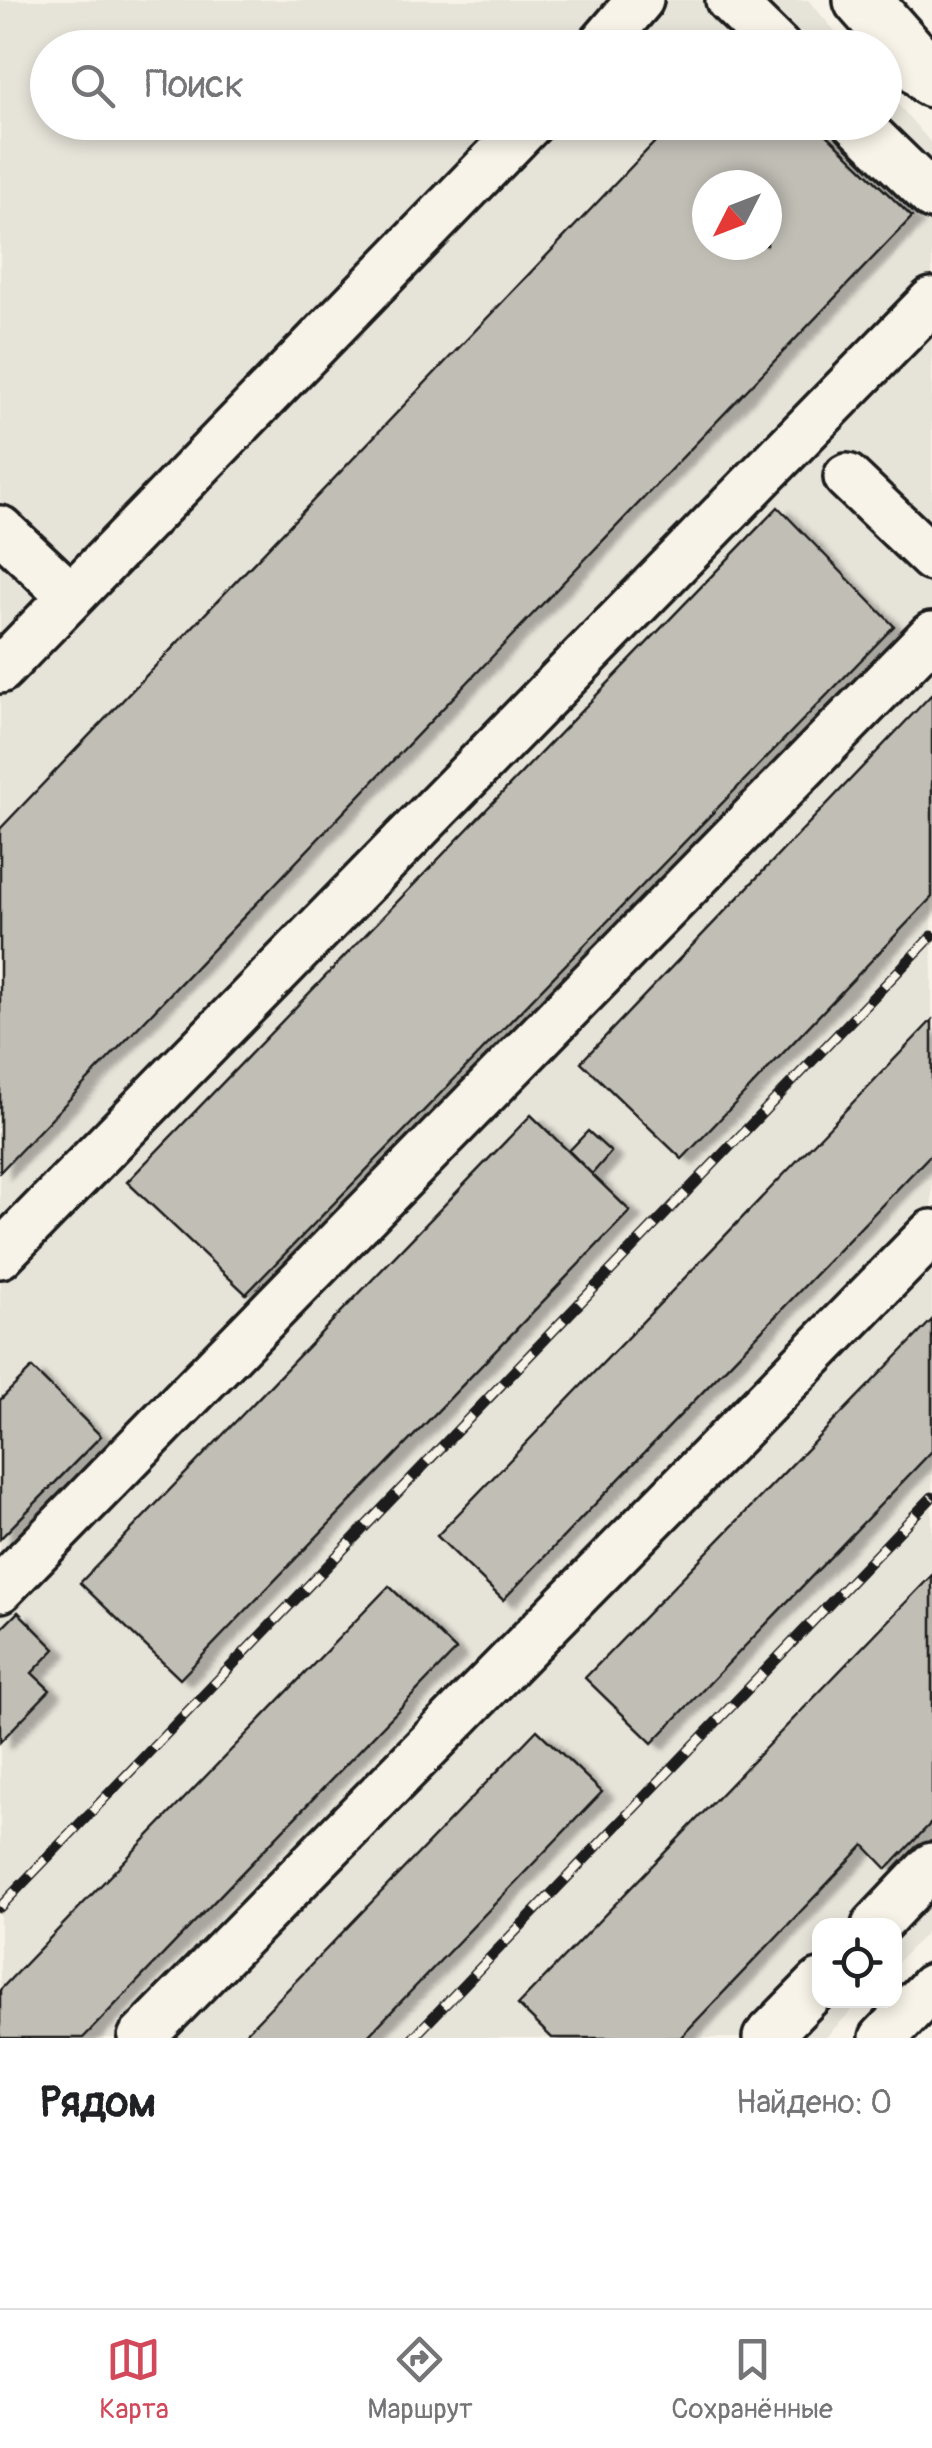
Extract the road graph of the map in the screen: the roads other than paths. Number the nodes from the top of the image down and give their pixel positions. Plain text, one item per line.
1 (640, 0) edge
2 (729, 0) edge
3 (862, 0) edge
4 (614, 30) edge
5 (760, 30) edge
6 (889, 30) edge
7 (902, 45) edge
8 (932, 79) edge
9 (513, 140) edge
10 (874, 140) edge
11 (932, 196) edge
12 (932, 300) edge
13 (847, 477) dead end
14 (0, 529) edge
15 (932, 558) edge
16 (70, 596) junction
17 (932, 636) edge
18 (0, 670) edge
19 (932, 1233) edge
20 (0, 1256) edge
21 (0, 1589) edge
22 (932, 1866) edge
23 (883, 1918) edge
24 (932, 1987) edge
25 (812, 1991) edge
26 (141, 2038) edge
27 (766, 2038) edge
28 (883, 2038) edge

1 - 4 street
2 - 5 street
3 - 6 main road
7 - 8 main road
9 - 16 street
10 - 11 street
12 - 20 street
13 - 15 street
14 - 16 street
16 - 18 street
17 - 21 street
19 - 26 street
22 - 23 street
24 - 28 street
25 - 27 street

